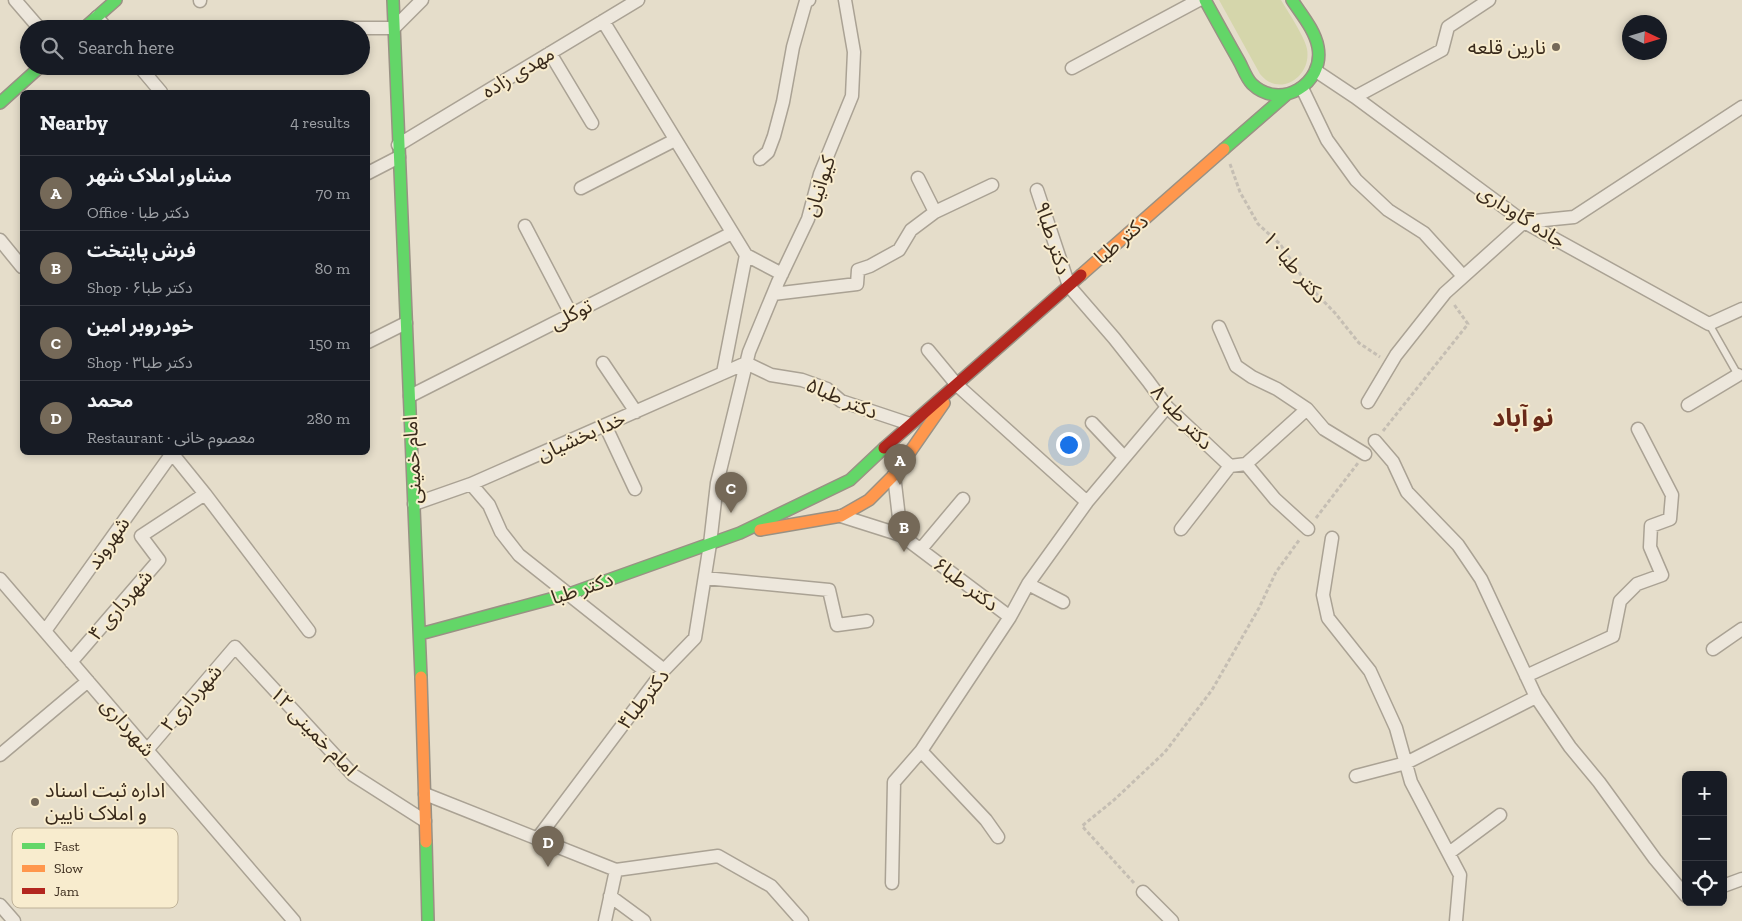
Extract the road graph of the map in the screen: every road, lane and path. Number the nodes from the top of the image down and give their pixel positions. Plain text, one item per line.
1 (15, 0) edge
2 (116, 0) edge
3 (393, 0) edge
4 (422, 0) edge
5 (638, 0) edge
6 (809, 0) edge
7 (845, 0) edge
8 (1199, 0) edge
9 (1205, 0) edge
10 (1292, 0) edge
11 (1489, 0) edge
12 (619, 4) edge
13 (97, 17) junction
14 (32, 20) edge
15 (94, 20) edge
16 (100, 20) edge
17 (603, 21) junction
18 (370, 28) edge
19 (394, 28) junction
20 (550, 53) junction
21 (1072, 68) dead end
22 (1316, 71) junction
23 (31, 75) edge
24 (147, 75) edge
25 (1302, 88) junction
26 (159, 90) edge
27 (1286, 95) junction
28 (1355, 97) junction
29 (0, 103) edge
30 (1742, 107) edge
31 (592, 123) dead end
32 (675, 140) junction
33 (1224, 149) junction
34 (399, 151) junction
35 (760, 159) dead end
36 (370, 172) edge
37 (918, 178) dead end
38 (992, 185) dead end
39 (581, 188) dead end
40 (1037, 190) dead end
41 (935, 212) junction
42 (1524, 222) junction
43 (525, 226) dead end
44 (732, 233) junction
45 (0, 240) edge
46 (746, 255) junction
47 (20, 264) edge
48 (782, 274) junction
49 (1463, 276) junction
50 (1069, 286) junction
51 (1445, 293) junction
52 (773, 294) junction
53 (1742, 310) edge
54 (571, 314) junction
55 (406, 323) junction
56 (1709, 324) junction
57 (1219, 327) dead end
58 (370, 341) edge
59 (928, 350) dead end
60 (603, 363) dead end
61 (746, 364) junction
62 (1392, 364) junction
63 (723, 373) junction
64 (1740, 374) edge
65 (957, 385) junction
66 (410, 396) junction
67 (1368, 402) dead end
68 (1688, 405) dead end
69 (1167, 407) junction
70 (1307, 409) junction
71 (636, 412) junction
72 (1092, 423) dead end
73 (910, 424) junction
74 (605, 426) junction
75 (1638, 429) dead end
76 (1375, 441) joint
77 (1365, 454) joint
78 (171, 455) edge
79 (174, 455) edge
80 (1124, 457) junction
81 (1246, 464) junction
82 (1230, 466) junction
83 (894, 475) junction
84 (471, 484) junction
85 (635, 489) dead end
86 (860, 490) junction
87 (205, 494) junction
88 (963, 499) dead end
89 (1087, 502) junction
90 (414, 504) junction
91 (841, 516) junction
92 (1181, 529) dead end
93 (1308, 529) junction
94 (740, 533) junction
95 (901, 534) junction
96 (1332, 538) dead end
97 (710, 544) junction
98 (921, 549) junction
99 (705, 578) junction
100 (0, 579) edge
101 (1028, 584) junction
102 (569, 594) junction
103 (1063, 602) dead end
104 (1010, 617) junction
105 (867, 621) dead end
106 (1742, 629) edge
107 (45, 631) junction
108 (309, 631) dead end
109 (420, 634) junction
110 (235, 647) joint
111 (1713, 649) dead end
112 (71, 662) junction
113 (664, 670) junction
114 (1526, 676) junction
115 (88, 681) junction
116 (1536, 697) junction
117 (147, 750) junction
118 (921, 751) junction
119 (0, 755) edge
120 (1406, 763) junction
121 (1356, 776) dead end
122 (425, 794) junction
123 (1500, 815) dead end
124 (425, 821) junction
125 (998, 837) dead end
126 (537, 839) junction
127 (1448, 853) junction
128 (616, 870) junction
129 (1742, 878) edge
130 (892, 883) dead end
131 (1727, 884) edge
132 (1682, 891) edge
133 (1143, 892) joint
134 (610, 896) junction
135 (0, 905) edge
136 (14, 921) edge
137 (294, 921) edge
138 (428, 921) edge
139 (605, 921) edge
140 (644, 921) edge
141 (802, 921) edge
142 (1172, 921) edge
143 (1456, 921) edge

1 - 14 street
2 - 13 street
3 - 19 street, امام خمینی
4 - 19 street
5 - 12 street, مهدی زاده
6 - 35 street
7 - 48 street, کیوانیان
8 - 21 street
9 - 27 street
10 - 22 street
11 - 28 street
12 - 17 street, مهدی زاده
13 - 15 street
13 - 16 street
17 - 20 street, مهدی زاده
17 - 32 street
18 - 19 street
19 - 34 street, امام خمینی
20 - 31 street
20 - 34 street, مهدی زاده
22 - 25 street
22 - 28 street, جاده گاوداری
23 - 29 street
24 - 26 street
25 - 27 street, دکتر طبا
25 - 49 street
27 - 33 street, دکتر طبا
28 - 42 street, جاده گاوداری
30 - 42 street
32 - 39 street
32 - 44 street
33 - 50 street, دکتر طبا
33 - 62 path, دکتر طبا۱۰
34 - 36 street, مهدی زاده
34 - 55 street, امام خمینی
37 - 41 street
38 - 41 street
40 - 50 street, دکتر طبا۹
41 - 52 street
42 - 49 street
42 - 56 street, جاده گاوداری
43 - 54 street
44 - 46 street
44 - 54 street, توکلی
45 - 47 street
46 - 48 street
46 - 63 street
48 - 52 street, کیوانیان
49 - 51 street
50 - 65 street, دکتر طبا
50 - 69 street, دکتر طبا ۸
51 - 62 street
51 - 76 path
52 - 61 street, کیوانیان
53 - 56 street
54 - 66 street, توکلی
55 - 58 street
55 - 66 street, امام خمینی
56 - 64 lane
57 - 70 street
59 - 65 street
60 - 71 street
61 - 63 street, خدا بخشیان
61 - 73 street, دکتر طبا۵
61 - 97 street, کیوانیان
62 - 67 street
63 - 71 street, خدا بخشیان
64 - 68 street
65 - 73 street, دکتر طبا
65 - 83 street, دکتر طبا
65 - 89 street
66 - 90 street, امام خمینی
69 - 80 street
69 - 82 street, دکتر طبا ۸
70 - 77 street
70 - 81 street
71 - 74 street, خدا بخشیان
72 - 80 street
73 - 86 street, دکتر طبا
74 - 84 street, خدا بخشیان
74 - 85 street
75 - 114 street
76 - 114 street
77 - 93 path
78 - 107 street, شهروند
79 - 87 street
80 - 89 street
81 - 82 street, دکتر طبا ۸
81 - 93 street
82 - 92 street
83 - 86 street, دکتر طبا
83 - 95 street
84 - 90 street, خدا بخشیان
84 - 102 street
86 - 91 street, دکتر طبا
86 - 94 street, دکتر طبا
87 - 108 street
87 - 112 street, شهرداری ۴
88 - 98 street
89 - 101 street
90 - 109 street, امام خمینی
91 - 94 street, دکتر طبا
91 - 95 street, دکتر طبا۶
93 - 133 path
94 - 97 street, دکتر طبا
95 - 98 street, دکتر طبا۶
96 - 120 street
97 - 99 street, دکترطبا۴
97 - 102 street, دکتر طبا
98 - 104 street, دکتر طبا۶
99 - 105 street
99 - 113 street, دکترطبا۴
100 - 107 street, شهرداری
101 - 103 street
101 - 104 street
102 - 109 street, دکتر طبا
102 - 113 street
104 - 118 street
106 - 111 street
107 - 112 street, شهرداری
109 - 122 street, امام خمینی
110 - 117 street, شهرداری۲
110 - 124 street, امام خمینی ۱۲
112 - 115 street, شهرداری
113 - 126 street, دکترطبا۴
114 - 116 street
115 - 117 street, شهرداری
115 - 119 street
116 - 120 street
116 - 132 street
117 - 137 street, شهرداری
118 - 125 street
118 - 130 street
120 - 121 street
120 - 127 street
122 - 124 street, امام خمینی
122 - 126 street
123 - 127 street
124 - 138 street, امام خمینی
126 - 128 street
127 - 143 street
128 - 134 street
128 - 141 street
129 - 131 street
133 - 142 street
134 - 139 street
134 - 140 street
135 - 136 street

